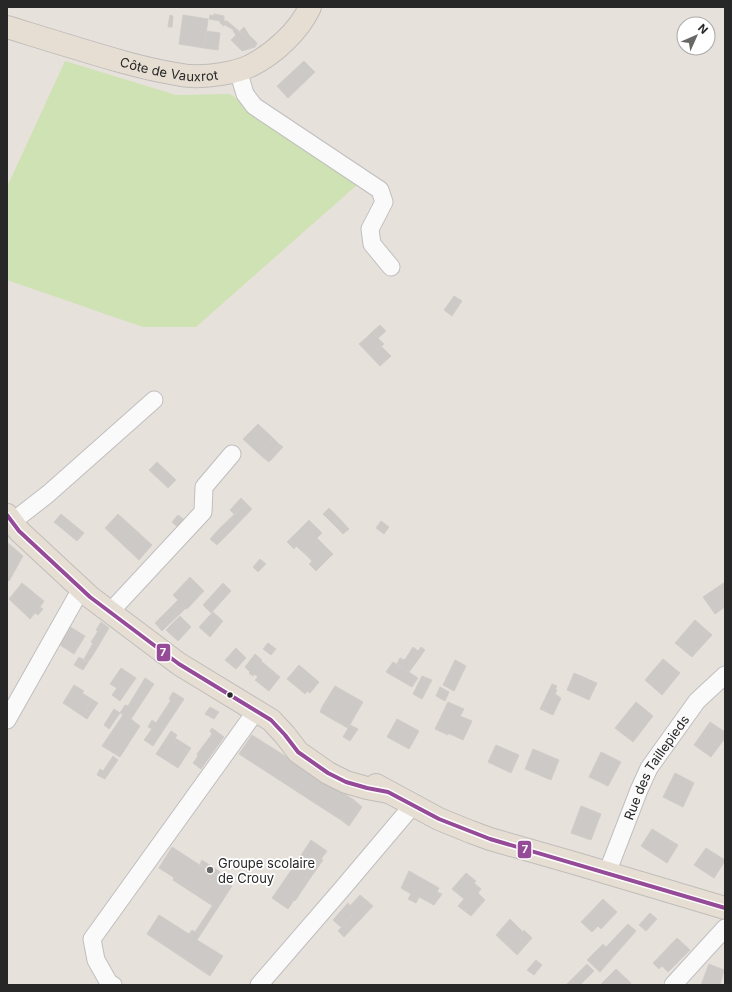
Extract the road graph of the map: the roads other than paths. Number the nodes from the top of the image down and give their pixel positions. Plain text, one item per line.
1 (310, 7) edge
2 (7, 27) edge
3 (238, 70) junction
4 (391, 267) dead end
5 (154, 400) dead end
6 (232, 454) dead end
7 (10, 518) edge
8 (81, 589) junction
9 (110, 612) junction
10 (725, 675) edge
11 (256, 711) junction
12 (7, 720) edge
13 (413, 805) junction
14 (607, 873) junction
15 (725, 908) edge
16 (725, 928) edge
17 (113, 985) edge
18 (259, 985) edge
19 (673, 985) edge

1 - 3 main road, Côte de Vauxrot
2 - 3 main road, Côte de Vauxrot
3 - 4 street
5 - 7 street
6 - 9 street
7 - 8 main road
8 - 9 main road
8 - 12 street
9 - 11 main road
10 - 14 street, Rue des Taillepieds
11 - 13 main road
11 - 17 street
13 - 14 main road
13 - 18 street
14 - 15 main road
16 - 19 street

